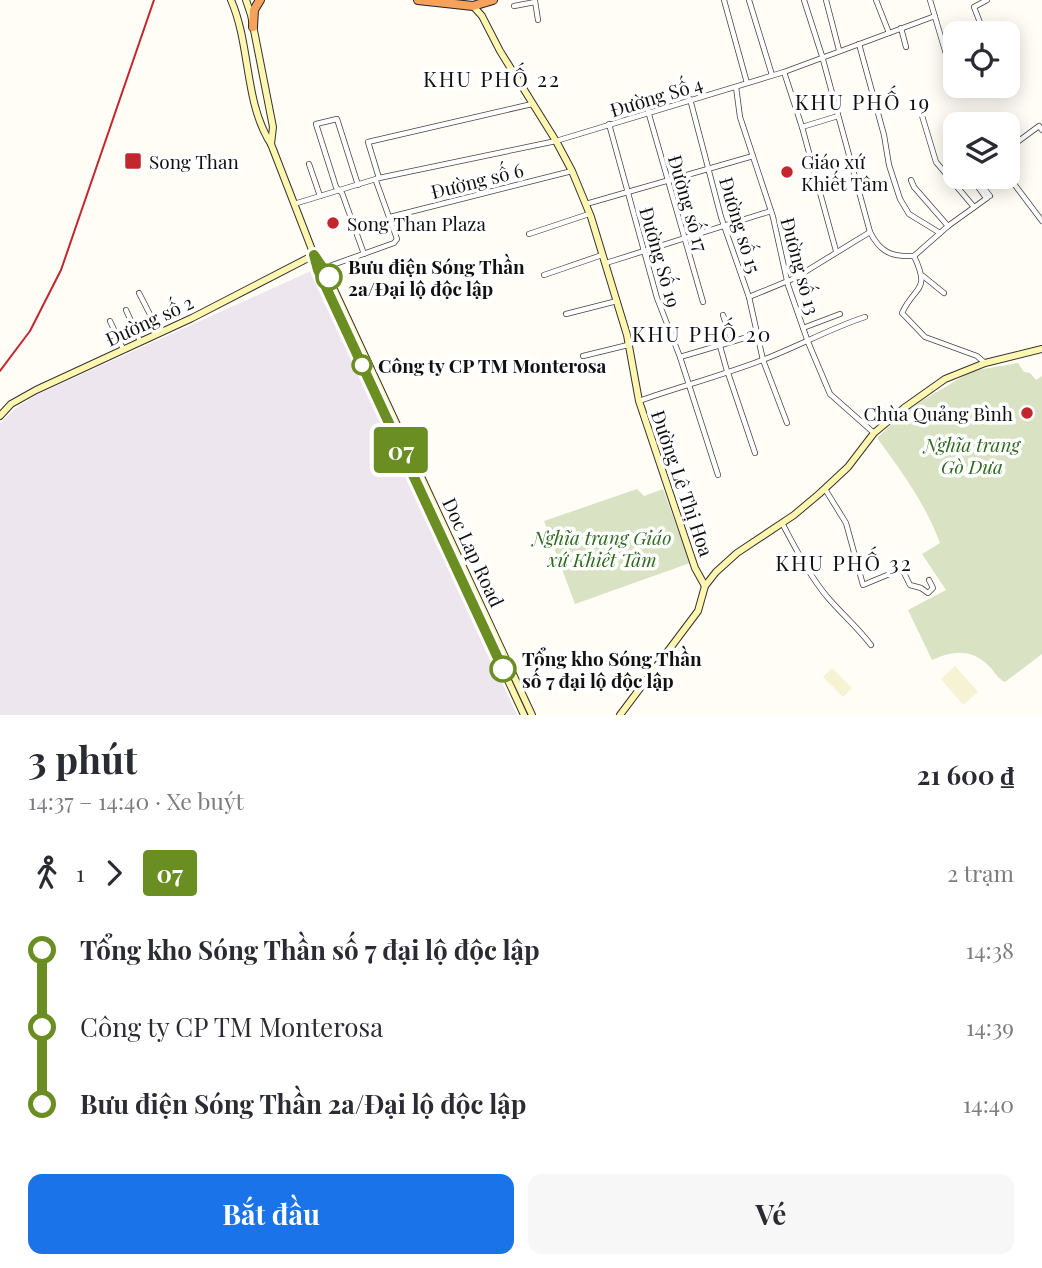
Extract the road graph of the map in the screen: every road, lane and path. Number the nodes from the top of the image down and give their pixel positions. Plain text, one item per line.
1 (231, 0) edge
2 (246, 0) edge
3 (260, 0) edge
4 (418, 0) edge
5 (493, 0) edge
6 (724, 0) edge
7 (750, 0) edge
8 (804, 0) edge
9 (826, 0) edge
10 (876, 0) edge
11 (930, 0) edge
12 (987, 0) edge
13 (535, 1) edge
14 (454, 2) edge
15 (474, 3) edge
16 (514, 6) dead end
17 (934, 16) junction
18 (538, 20) dead end
19 (979, 21) edge
20 (253, 27) junction
21 (901, 28) junction
22 (889, 33) junction
23 (859, 44) junction
24 (943, 45) edge
25 (906, 47) dead end
26 (839, 50) junction
27 (822, 56) junction
28 (784, 72) junction
29 (772, 75) junction
30 (747, 83) junction
31 (736, 87) junction
32 (690, 99) junction
33 (532, 104) junction
34 (920, 109) dead end
35 (649, 111) junction
36 (838, 117) junction
37 (609, 124) junction
38 (802, 127) junction
39 (1042, 130) edge
40 (1020, 140) edge
41 (556, 141) junction
42 (271, 144) junction
43 (753, 156) junction
44 (309, 164) dead end
45 (709, 170) junction
46 (572, 171) junction
47 (377, 180) junction
48 (668, 180) junction
49 (911, 180) dead end
50 (358, 186) junction
51 (982, 189) edge
52 (1017, 189) edge
53 (339, 191) junction
54 (628, 192) junction
55 (320, 197) junction
56 (293, 204) junction
57 (585, 204) junction
58 (974, 207) junction
59 (771, 211) junction
60 (589, 214) junction
61 (390, 217) junction
62 (1042, 221) edge
63 (724, 226) junction
64 (948, 226) junction
65 (870, 232) junction
66 (940, 233) junction
67 (529, 234) dead end
68 (684, 238) junction
69 (644, 251) junction
70 (836, 251) junction
71 (364, 254) junction
72 (603, 254) junction
73 (314, 255) junction
74 (914, 256) junction
75 (606, 263) junction
76 (324, 268) junction
77 (544, 275) dead end
78 (922, 276) junction
79 (787, 281) junction
80 (139, 293) dead end
81 (944, 293) dead end
82 (749, 297) junction
83 (617, 300) junction
84 (703, 302) dead end
85 (126, 310) dead end
86 (566, 314) dead end
87 (840, 314) dead end
88 (723, 316) dead end
89 (865, 317) dead end
90 (110, 321) dead end
91 (803, 328) junction
92 (159, 332) junction
93 (758, 334) junction
94 (140, 341) junction
95 (732, 341) junction
96 (808, 342) junction
97 (628, 345) junction
98 (720, 346) junction
99 (123, 349) junction
100 (1042, 349) edge
101 (583, 356) dead end
102 (680, 357) junction
103 (763, 360) junction
104 (985, 363) junction
105 (727, 372) junction
106 (689, 384) junction
107 (639, 401) junction
108 (0, 416) edge
109 (787, 423) dead end
110 (874, 433) junction
111 (755, 453) dead end
112 (718, 475) dead end
113 (825, 489) junction
114 (782, 523) junction
115 (929, 580) dead end
116 (705, 586) junction
117 (871, 645) dead end
118 (524, 715) edge
119 (531, 715) edge
120 (620, 715) edge

1 - 42 street
2 - 20 street
3 - 20 highway
4 - 14 highway
5 - 15 highway
6 - 30 street
7 - 29 street
8 - 27 street
9 - 26 street
10 - 22 street
11 - 17 street
12 - 19 street
13 - 16 street
13 - 18 street
14 - 15 highway
15 - 33 street, Đường Lê Thị Hoa
17 - 21 street, Đường Số 4
17 - 24 street
20 - 42 street
21 - 22 street, Đường Số 4
21 - 25 street
22 - 23 street, Đường Số 4
23 - 26 street, Đường Số 4
23 - 66 street
26 - 27 street, Đường Số 4
27 - 28 street, Đường Số 4
27 - 36 street
28 - 29 street, Đường Số 4
28 - 38 street
29 - 30 street, Đường Số 4
30 - 31 street, Đường Số 4
31 - 32 street, Đường Số 4
31 - 43 street, Đường số 13
32 - 35 street, Đường Số 4
32 - 45 street, Đường số 15
33 - 41 street, Đường Lê Thị Hoa
33 - 47 street
34 - 58 street
35 - 37 street, Đường Số 4
35 - 48 street, Đường số 17
36 - 38 street
36 - 65 street
37 - 41 street, Đường Số 4
37 - 54 street, Đường Số 19
38 - 70 street
39 - 40 street
41 - 46 street, Đường Lê Thị Hoa
41 - 47 street, Đường Số 4
42 - 56 street
43 - 45 street
43 - 59 street, Đường số 13
44 - 55 street
45 - 48 street
45 - 63 street, Đường số 15
46 - 57 street, Đường Lê Thị Hoa
46 - 61 street, Đường số 6
47 - 50 street, Đường Số 4
47 - 61 street
48 - 54 street
48 - 68 street, Đường số 17
49 - 64 street
50 - 53 street, Đường Số 4
50 - 53 street
51 - 58 street
52 - 62 street
53 - 55 street, Đường Số 4
53 - 71 street
54 - 57 street
54 - 69 street, Đường Số 19
55 - 56 street, Đường Số 4
56 - 73 street
57 - 60 street, Đường Lê Thị Hoa
58 - 64 street
59 - 63 street
59 - 79 street, Đường số 13
60 - 67 street
60 - 72 street, Đường Lê Thị Hoa
61 - 71 street
63 - 68 street
63 - 82 street, Đường số 15
64 - 66 street
65 - 70 street
65 - 74 street
66 - 74 street
68 - 69 street
68 - 84 street, Đường số 17
69 - 75 street
69 - 102 street, Đường Số 19
70 - 79 street
71 - 76 street
72 - 75 street, Đường Lê Thị Hoa
72 - 77 street
73 - 76 street, Doc Lap Road
73 - 92 street, Đường số 2
73 - 118 street, Doc Lap Road
74 - 78 street
75 - 83 street, Đường Lê Thị Hoa
76 - 119 street, Doc Lap Road
78 - 81 street
78 - 104 street
79 - 82 street
79 - 91 street, Đường số 13
80 - 92 street
82 - 93 street, Đường số 15
83 - 86 street
83 - 97 street, Đường Lê Thị Hoa
85 - 94 street
87 - 91 street
88 - 95 street
89 - 96 street
90 - 99 street
91 - 96 street, Đường số 13
92 - 94 street, Đường số 2
93 - 95 street
93 - 103 street, Đường số 15
94 - 99 street, Đường số 2
95 - 98 street
96 - 103 street
96 - 110 street, Đường số 13
97 - 101 street
97 - 107 street, Đường Lê Thị Hoa
98 - 102 street
98 - 105 street
99 - 108 street, Đường số 2
100 - 104 street, Đường Lê Thị Hoa
102 - 106 street, Đường Số 19
103 - 105 street
103 - 109 street
104 - 110 street, Đường Lê Thị Hoa
105 - 106 street
105 - 111 street
106 - 107 street
106 - 112 street, Đường Số 19
107 - 116 street, Đường Lê Thị Hoa
110 - 113 street, Đường Lê Thị Hoa
113 - 114 street, Đường Lê Thị Hoa
113 - 115 street
114 - 116 street, Đường Lê Thị Hoa
114 - 117 street
116 - 120 street

